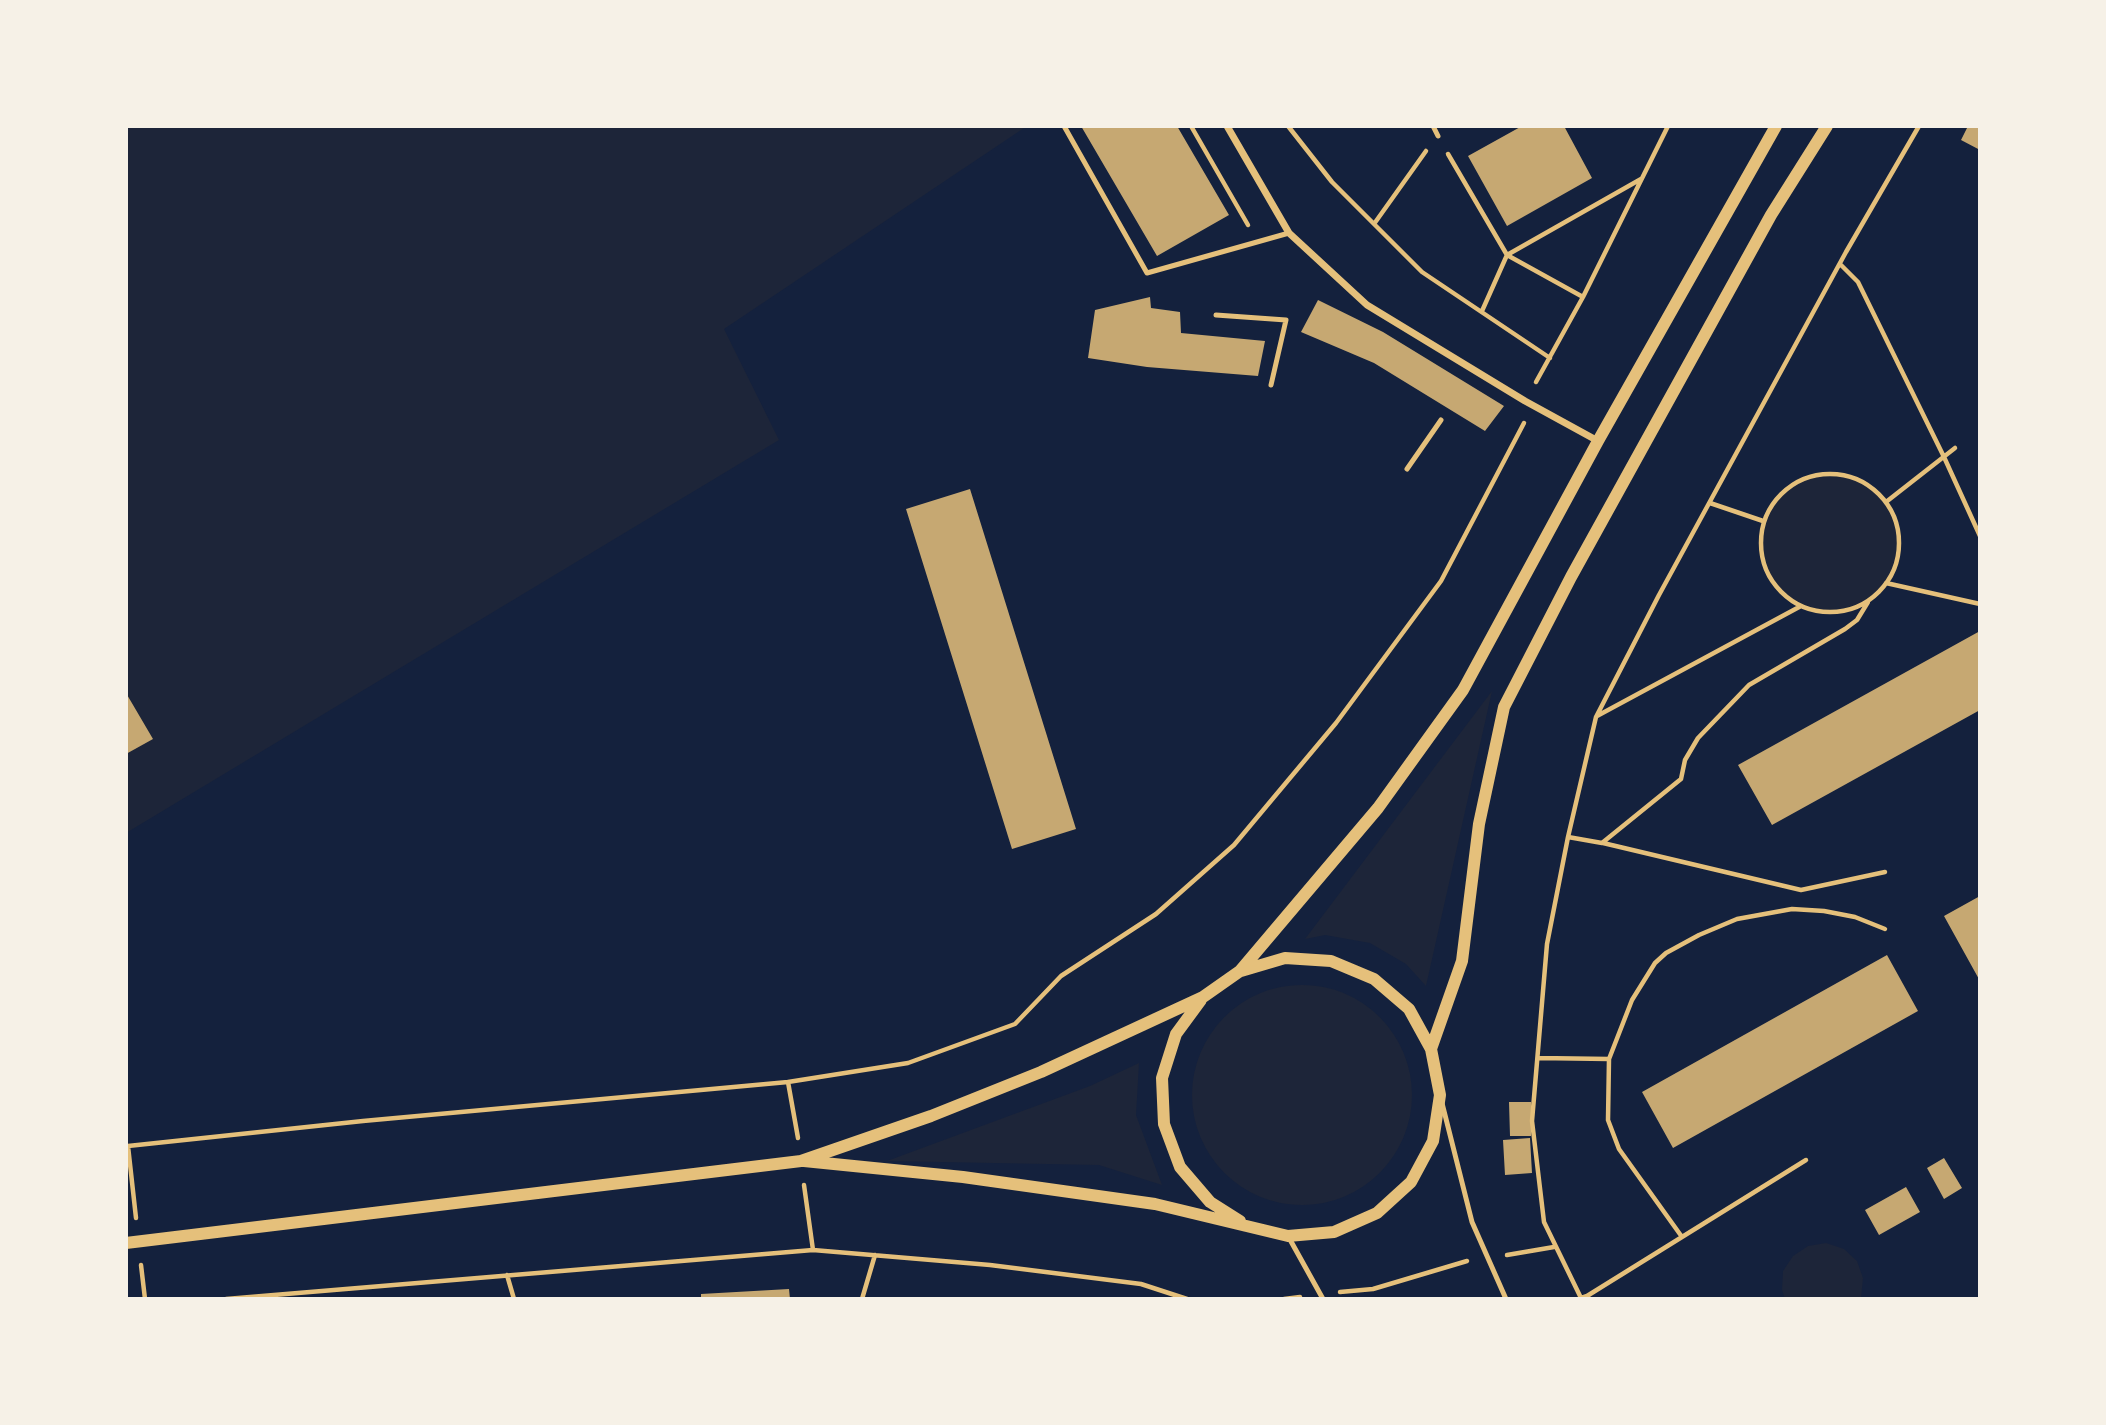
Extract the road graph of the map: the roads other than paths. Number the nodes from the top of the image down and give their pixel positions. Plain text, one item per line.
1 (1064, 126) edge
2 (1227, 126) edge
3 (1433, 126) edge
4 (1776, 126) edge
5 (1827, 126) edge
6 (1438, 135) road end
7 (1289, 233) junction
8 (1216, 315) dead end
9 (1271, 385) dead end
10 (1441, 420) dead end
11 (1598, 441) junction
12 (1407, 468) dead end
13 (1240, 971) junction
14 (1203, 997) junction
15 (1431, 1049) junction
16 (1440, 1095) junction
17 (801, 1161) junction
18 (1249, 1226) junction
19 (1288, 1236) junction
20 (132, 1242) edge
21 (1321, 1297) edge
22 (1506, 1299) edge

1 - 7 lane
2 - 7 street
3 - 6 lane
4 - 11 street
5 - 15 street
7 - 11 street
8 - 9 lane
10 - 12 lane
11 - 13 street
13 - 14 street
13 - 15 street
14 - 17 street
14 - 18 street
15 - 16 street
16 - 19 street
16 - 22 lane
17 - 18 street
17 - 20 street
18 - 19 street
19 - 21 lane

